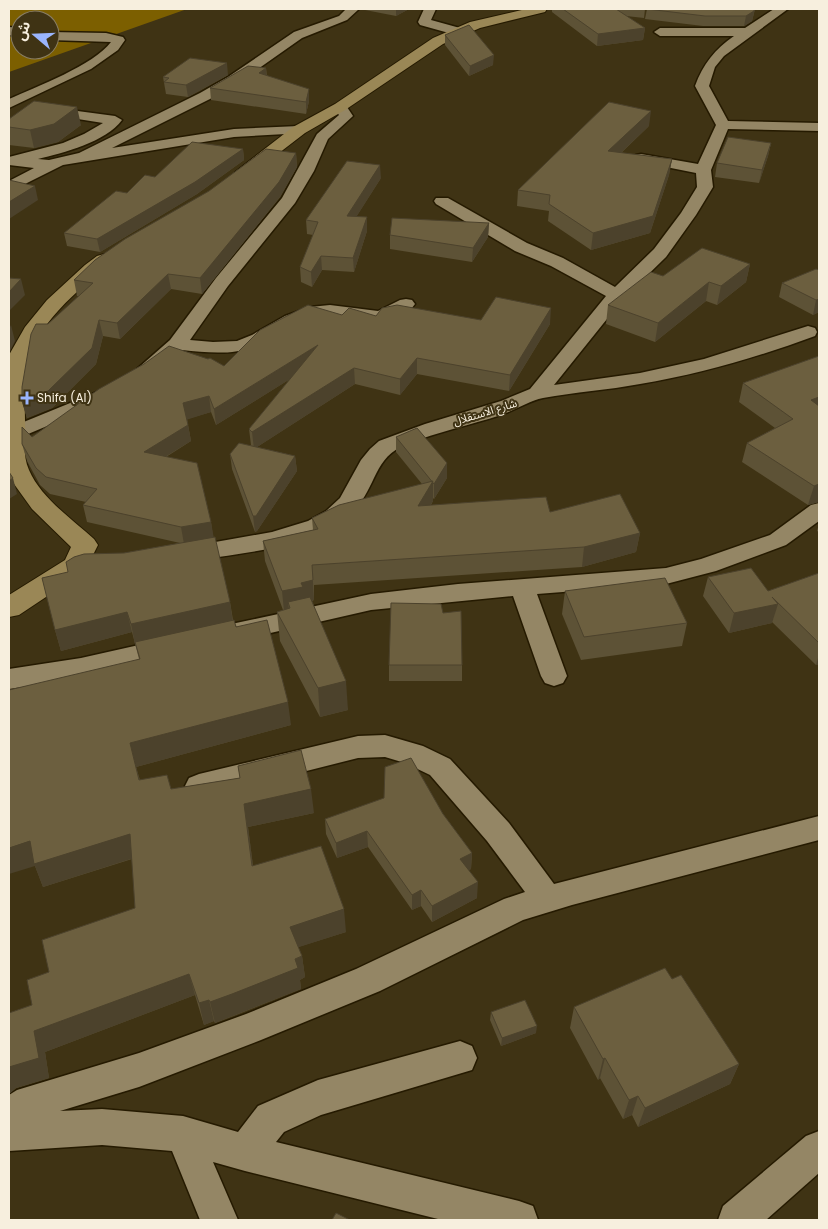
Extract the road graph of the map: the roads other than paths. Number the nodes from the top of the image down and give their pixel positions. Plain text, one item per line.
1 (353, 9) edge
2 (430, 9) edge
3 (541, 9) edge
4 (782, 9) edge
5 (456, 32) junction
6 (660, 32) dead end
7 (747, 32) junction
8 (60, 36) edge
9 (9, 104) edge
10 (340, 107) junction
11 (70, 114) edge
12 (723, 125) junction
13 (819, 127) edge
14 (299, 130) junction
15 (83, 157) junction
16 (641, 158) edge
17 (52, 165) junction
18 (703, 170) junction
19 (226, 184) edge
20 (9, 187) edge
21 (442, 201) dead end
22 (120, 249) edge
23 (617, 295) junction
24 (406, 304) dead end
25 (808, 332) dead end
26 (177, 344) junction
27 (537, 393) junction
28 (14, 433) junction
29 (11, 461) edge
30 (819, 510) edge
31 (167, 556) edge
32 (522, 588) junction
33 (9, 608) edge
34 (554, 676) dead end
35 (9, 679) edge
36 (199, 786) edge
37 (819, 828) edge
38 (548, 900) junction
39 (460, 1058) dead end
40 (9, 1114) edge
41 (9, 1133) edge
42 (183, 1134) junction
43 (819, 1149) edge
44 (245, 1154) junction
45 (219, 1220) edge
46 (520, 1220) edge
47 (737, 1220) edge

1 - 15 street
2 - 5 street
3 - 5 main road
4 - 7 street
5 - 10 main road
6 - 7 street
7 - 12 street
8 - 9 street
10 - 14 main road
10 - 26 street
11 - 17 street
12 - 13 street
12 - 18 street, شارع الاستقلال
14 - 15 street
14 - 19 main road
15 - 17 street
16 - 18 street
17 - 20 street
18 - 23 street, شارع الاستقلال
21 - 23 street
22 - 28 main road
23 - 27 street, شارع الاستقلال
24 - 26 street
25 - 27 street
26 - 28 street
27 - 31 street, شارع الاستقلال
28 - 29 main road
29 - 33 main road
30 - 32 street
32 - 34 street
32 - 35 street
36 - 38 street
37 - 38 street
38 - 40 street
39 - 44 street
41 - 42 street
42 - 44 street
42 - 45 street
43 - 47 street
44 - 46 street

